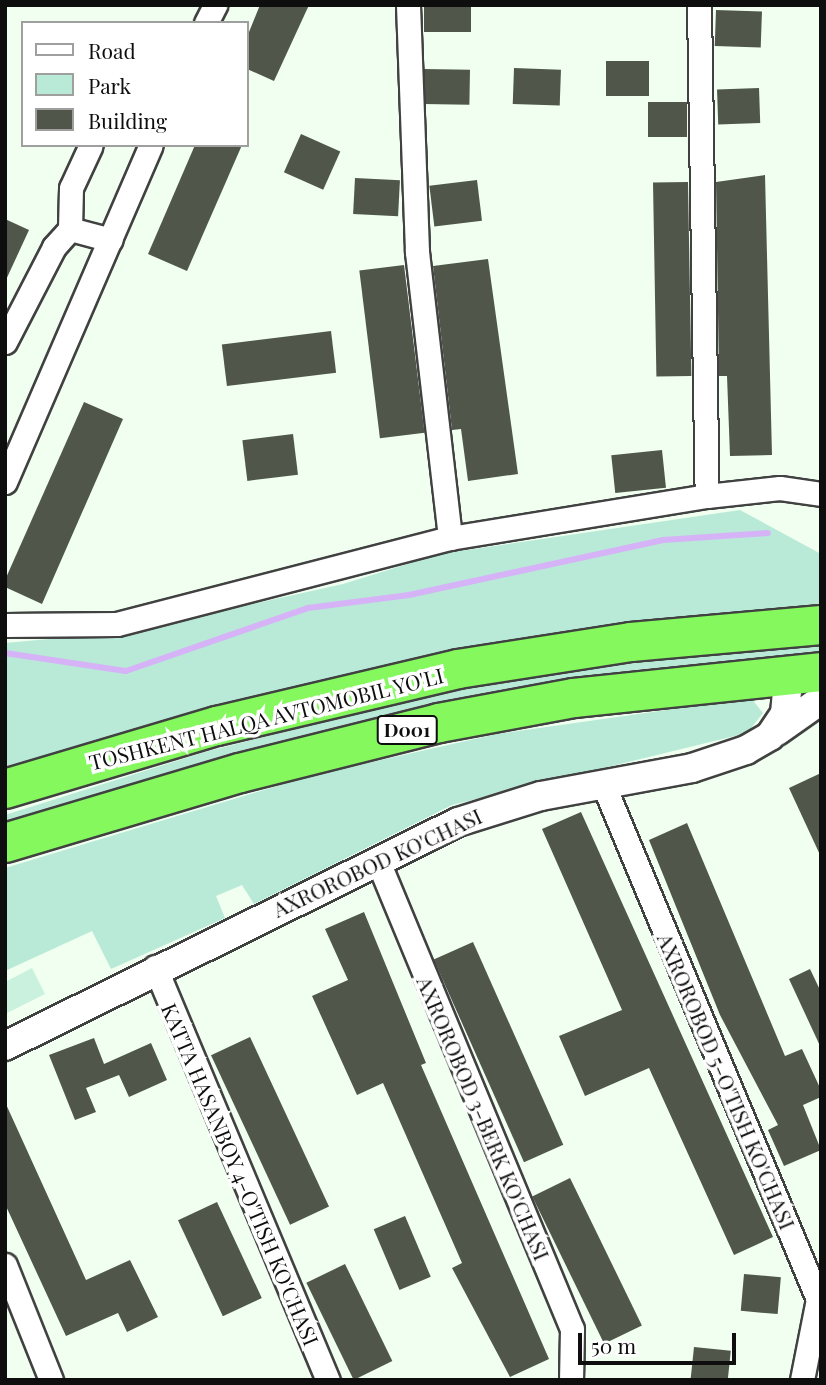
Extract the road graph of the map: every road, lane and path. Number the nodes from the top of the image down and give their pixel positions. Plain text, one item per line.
1 (215, 5) edge
2 (408, 5) edge
3 (699, 5) edge
4 (207, 21) edge
5 (90, 147) edge
6 (150, 147) edge
7 (70, 229) junction
8 (111, 240) junction
9 (5, 342) edge
10 (5, 482) edge
11 (821, 494) edge
12 (707, 496) junction
13 (450, 538) junction
14 (5, 625) edge
15 (821, 625) edge
16 (821, 672) edge
17 (778, 675) junction
18 (821, 700) edge
19 (770, 736) junction
20 (604, 786) junction
21 (5, 789) edge
22 (5, 843) edge
23 (377, 859) junction
24 (155, 967) junction
25 (5, 1046) edge
26 (5, 1265) edge
27 (51, 1380) edge
28 (328, 1380) edge
29 (571, 1380) edge
30 (802, 1380) edge

1 - 4 street
2 - 13 street
3 - 12 street
5 - 7 street
6 - 8 street
7 - 8 street
7 - 9 street
8 - 10 street
11 - 12 street
12 - 13 street
13 - 14 street
15 - 21 highway, TOSHKENT HALQA AVTOMOBIL YO'LI / D001
16 - 17 highway, D001
17 - 19 street
17 - 22 highway, D001
18 - 19 street, AXROROBOD KO'CHASI
19 - 20 street, AXROROBOD KO'CHASI
20 - 23 street, AXROROBOD KO'CHASI
20 - 30 street, AXROROBOD 5-O'TISH KO'CHASI
23 - 24 street, AXROROBOD KO'CHASI
23 - 29 street, AXROROBOD 3-BERK KO'CHASI
24 - 25 street, AXROROBOD KO'CHASI
24 - 28 street, KATTA HASANBOY 4-O'TISH KO'CHASI
26 - 27 street

